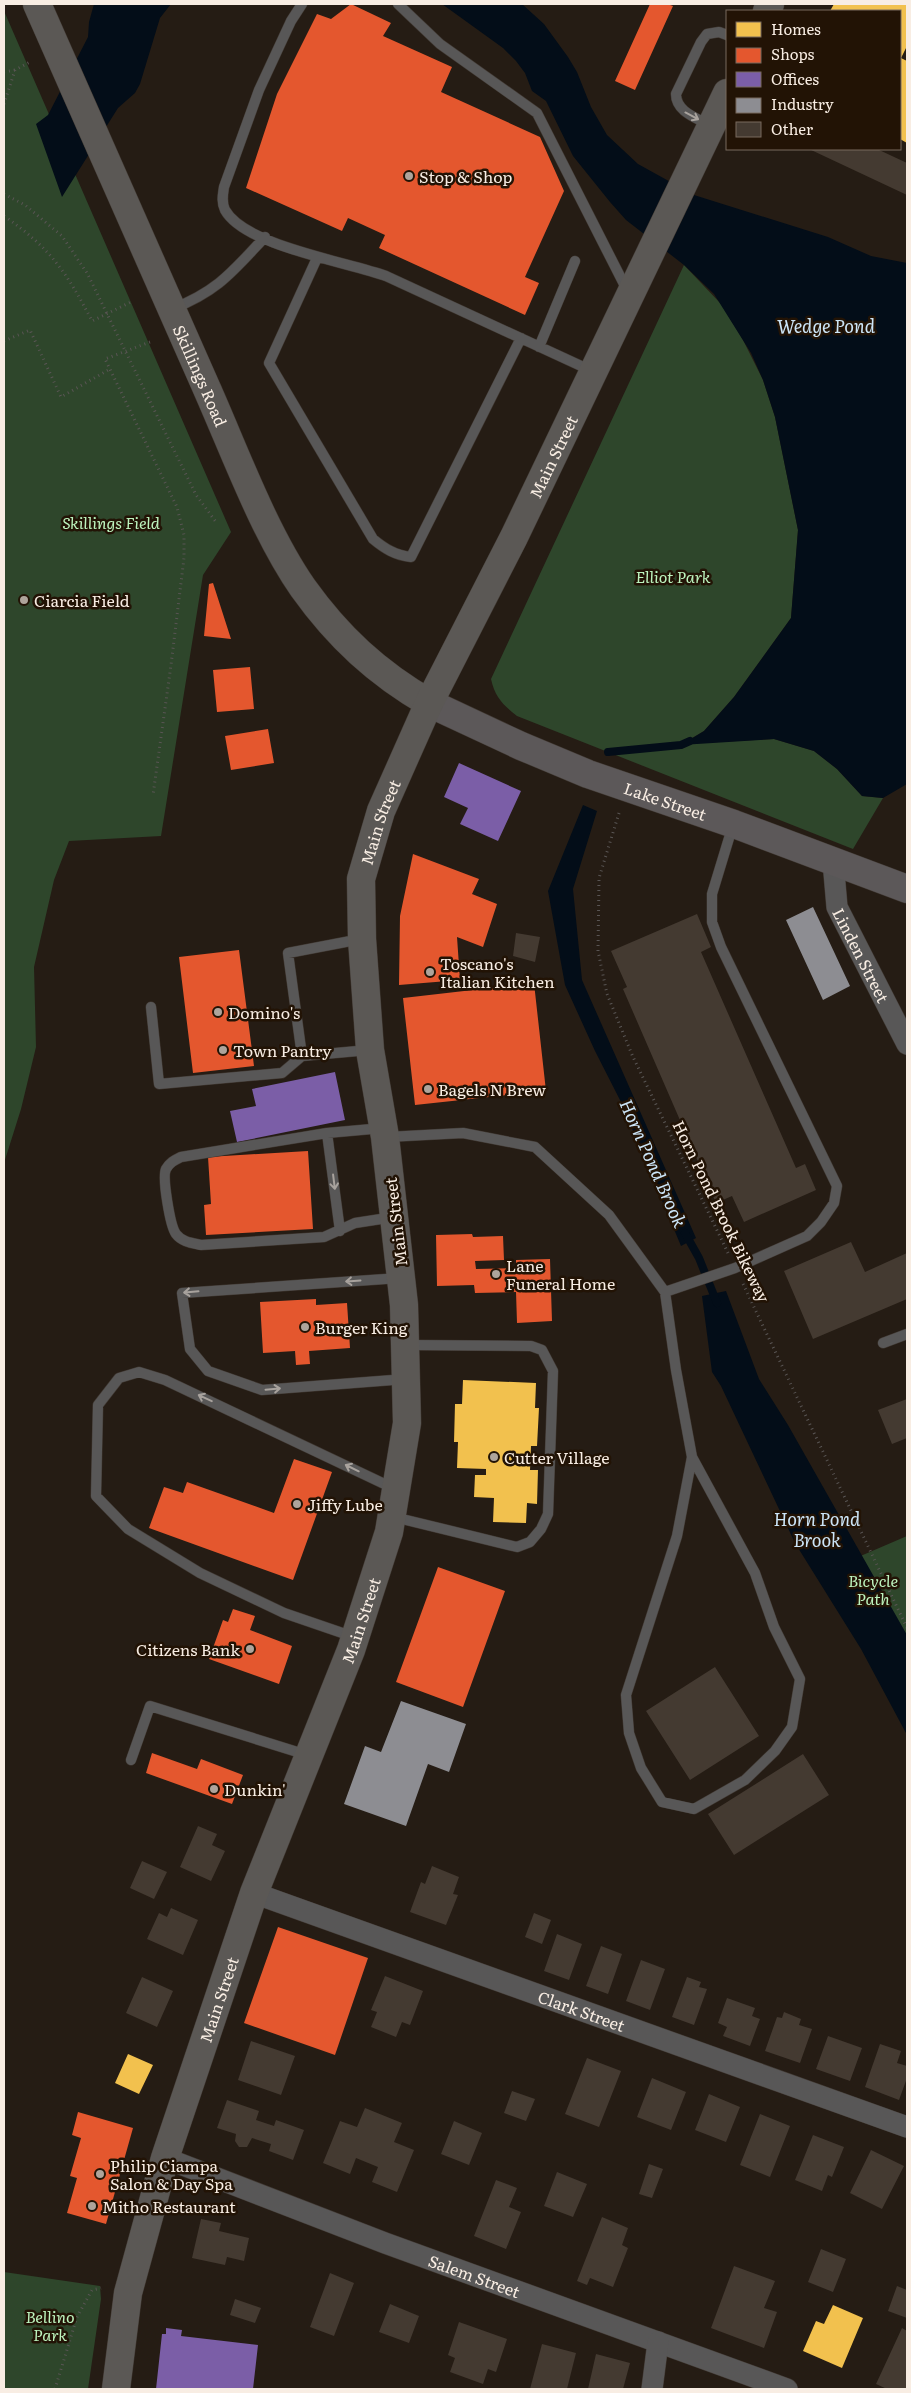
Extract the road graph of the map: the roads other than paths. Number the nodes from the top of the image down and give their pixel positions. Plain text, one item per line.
1 (37, 4) edge
2 (302, 4) edge
3 (398, 4) edge
4 (726, 35) edge
5 (726, 95) edge
6 (712, 126) junction
7 (265, 237) junction
8 (317, 258) junction
9 (575, 261) dead end
10 (630, 296) junction
11 (172, 310) junction
12 (521, 338) junction
13 (539, 347) junction
14 (593, 372) junction
15 (429, 702) junction
16 (734, 824) junction
17 (833, 861) junction
18 (907, 889) edge
19 (362, 939) junction
20 (151, 1007) dead end
21 (907, 1044) edge
22 (370, 1050) junction
23 (302, 1056) junction
24 (384, 1133) junction
25 (327, 1134) junction
26 (394, 1217) junction
27 (340, 1230) junction
28 (401, 1278) junction
29 (665, 1292) junction
30 (907, 1334) edge
31 (883, 1343) dead end
32 (405, 1345) junction
33 (406, 1379) junction
34 (692, 1457) junction
35 (396, 1490) junction
36 (391, 1517) junction
37 (355, 1637) junction
38 (308, 1755) junction
39 (131, 1760) dead end
40 (254, 1893) junction
41 (907, 2128) edge
42 (165, 2158) junction
43 (658, 2342) junction
44 (116, 2389) edge
45 (652, 2389) edge
46 (787, 2389) edge

1 - 11 main road, Skillings Road
2 - 7 lane
3 - 10 lane
4 -> 6 lane
5 - 6 main road, Main Street
6 - 10 main road, Main Street
7 - 8 lane
7 - 11 lane
8 - 12 lane
8 - 12 lane
9 - 13 lane
10 - 14 main road, Main Street
11 - 15 main road, Skillings Road
12 - 13 lane
13 - 14 lane
14 - 15 main road, Main Street
15 - 16 street, Lake Street
15 - 19 main road, Main Street
16 - 17 street, Lake Street
16 - 29 lane
17 - 18 street, Lake Street
17 - 21 street, Linden Street
19 - 22 main road, Main Street
19 - 23 lane
20 - 23 lane
22 - 23 lane
22 - 24 main road, Main Street
24 - 25 lane
24 - 26 main road, Main Street
24 - 29 lane
25 -> 27 lane
25 - 27 lane
26 - 27 lane
26 - 28 main road, Main Street
28 - 32 main road, Main Street
28 -> 33 lane
29 - 34 lane
30 - 31 lane
32 - 33 main road, Main Street
32 - 36 lane
33 - 35 main road, Main Street
34 - 34 lane
35 - 36 main road, Main Street
35 -> 37 lane
36 - 37 main road, Main Street
37 - 38 main road, Main Street
38 - 39 lane
38 - 40 main road, Main Street
40 - 41 street, Clark Street
40 - 42 main road, Main Street
42 - 43 street, Salem Street
42 - 44 main road, Main Street
43 - 45 street
43 - 46 street, Salem Street

